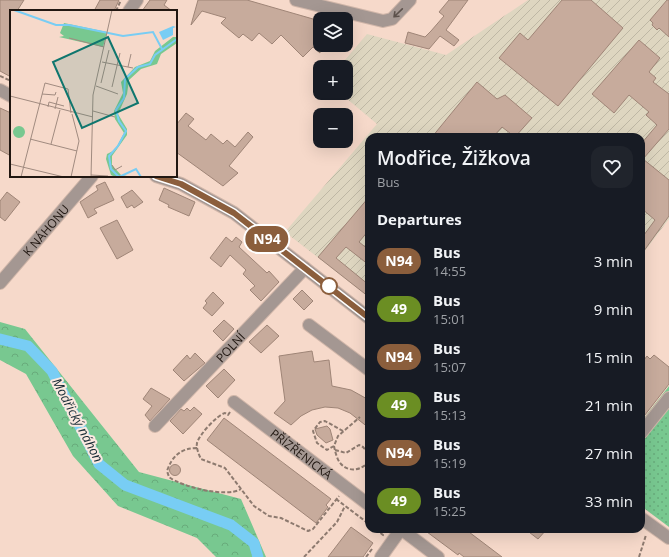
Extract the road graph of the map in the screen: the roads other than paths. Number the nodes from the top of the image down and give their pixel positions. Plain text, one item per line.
1 (137, 0) edge
2 (296, 0) edge
3 (410, 0) edge
4 (130, 10) edge
5 (0, 90) edge
6 (10, 95) edge
7 (91, 177) edge
8 (159, 177) edge
9 (305, 268) junction
10 (0, 283) edge
11 (365, 315) edge
12 (309, 325) dead end
13 (365, 367) edge
14 (669, 398) edge
15 (235, 403) road end
16 (155, 426) dead end
17 (645, 428) edge
18 (365, 502) edge
19 (645, 521) edge
20 (398, 533) edge
21 (406, 533) edge
22 (669, 538) edge
23 (381, 557) edge
24 (438, 557) edge

1 - 4 street
3 -> 2 street
5 - 6 street
7 - 10 street, K NÁHONU
8 - 9 street
9 - 11 street
9 - 16 street, POLNÍ
12 - 13 street
14 - 17 street
15 - 18 street, PŘÍZŘENICKÁ
19 - 22 street
20 - 23 street
21 - 24 street

